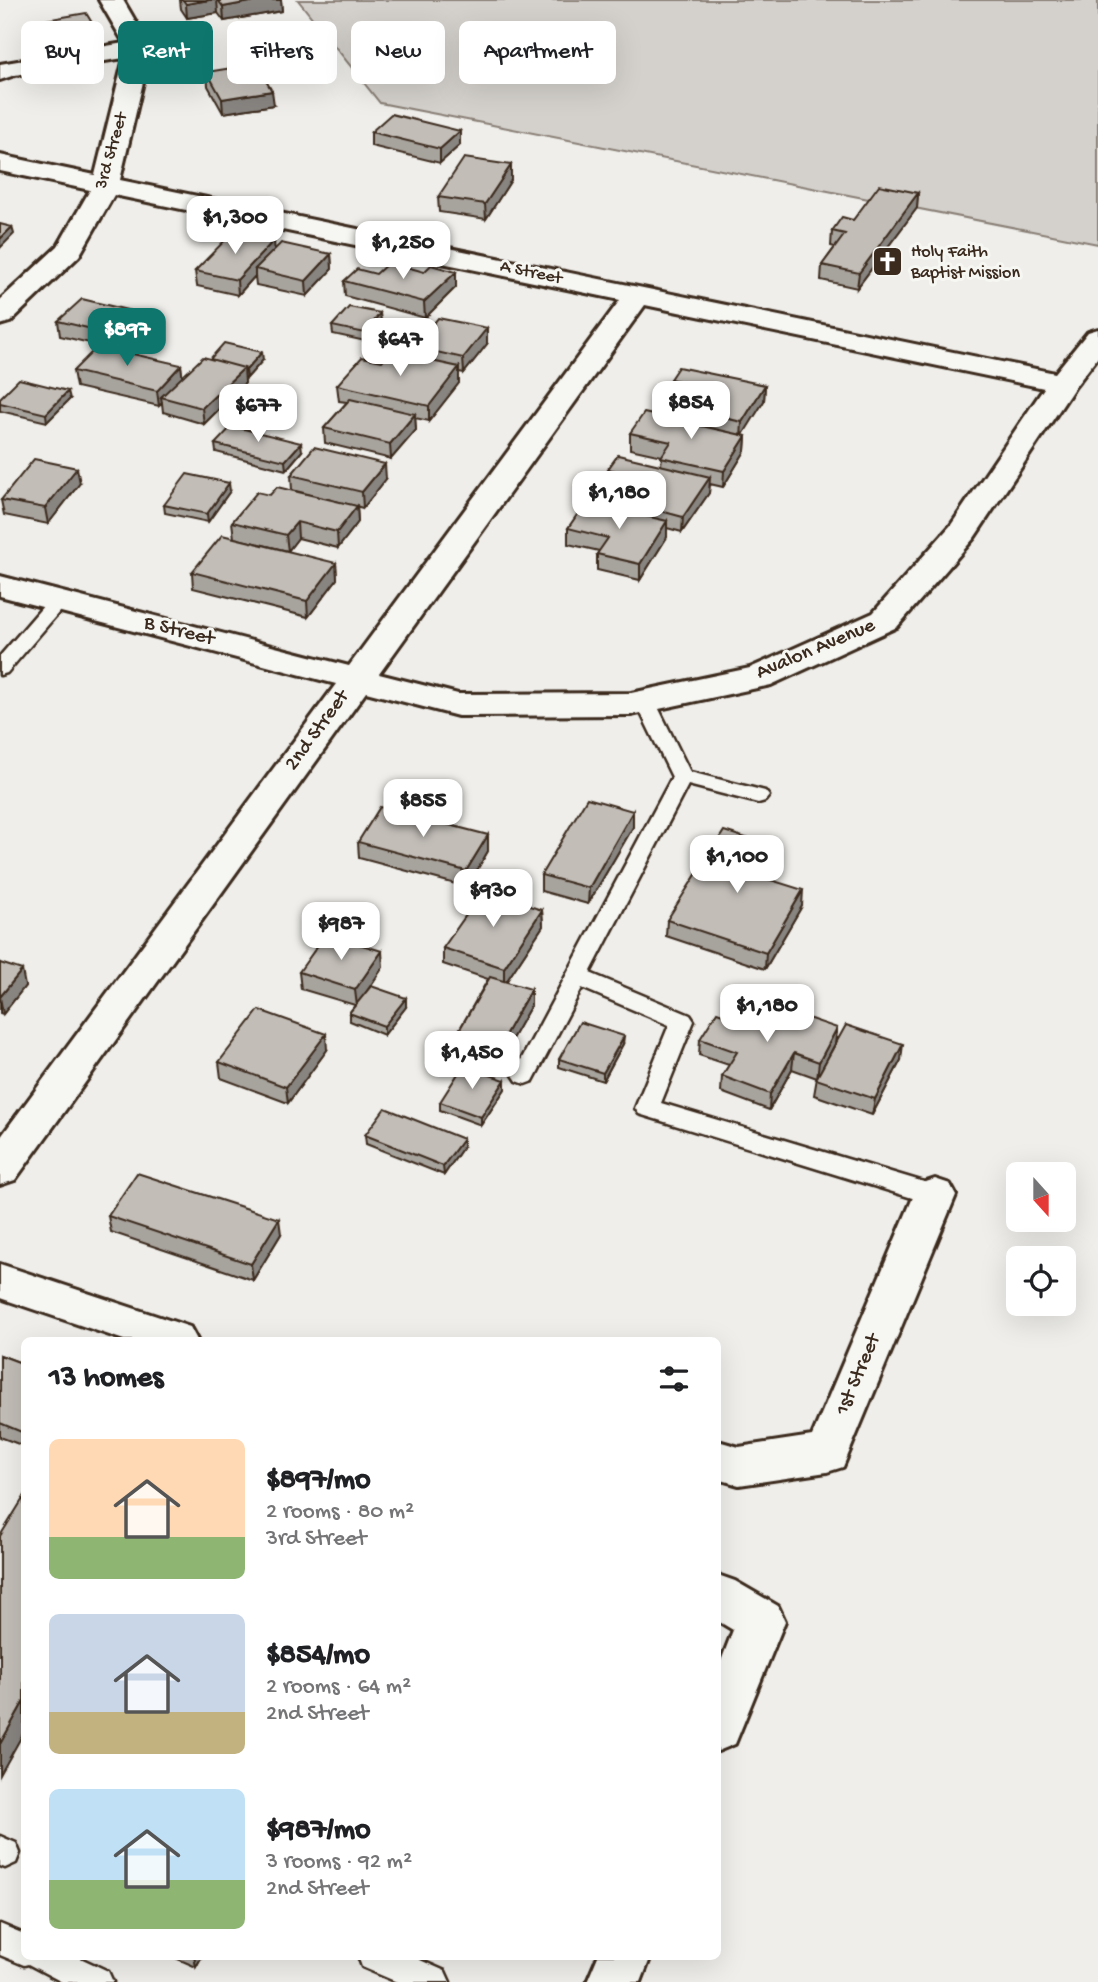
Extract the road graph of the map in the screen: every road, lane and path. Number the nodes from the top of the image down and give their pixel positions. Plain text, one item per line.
1 (111, 0) edge
2 (124, 21) edge
3 (118, 51) edge
4 (0, 73) edge
5 (130, 84) edge
6 (0, 163) edge
7 (106, 185) junction
8 (638, 295) junction
9 (0, 316) edge
10 (1098, 338) edge
11 (1062, 383) junction
12 (0, 586) edge
13 (58, 601) junction
14 (0, 669) edge
15 (358, 677) junction
16 (646, 701) junction
17 (682, 777) junction
18 (758, 796) dead end
19 (579, 977) junction
20 (525, 1075) dead end
21 (0, 1169) edge
22 (935, 1195) joint
23 (0, 1281) edge
24 (166, 1337) edge
25 (721, 1461) edge
26 (721, 1598) edge
27 (721, 1721) edge
28 (0, 1939) edge
29 (21, 1949) edge
30 (49, 1960) edge
31 (382, 1960) edge
32 (623, 1960) edge
33 (97, 1982) edge
34 (434, 1982) edge
35 (614, 1982) edge

1 - 2 street
3 - 4 street
5 - 7 street, 3rd Street
6 - 7 street, A Street
7 - 8 street, A Street
7 - 9 street, 3rd Street
8 - 11 street, A Street
8 - 15 street, 2nd Street
10 - 11 street, Avalon Avenue
11 - 16 street, Avalon Avenue
12 - 13 street, B Street
13 - 14 lane
13 - 15 street, B Street
15 - 16 street, Avalon Avenue
15 - 21 street, 2nd Street
16 - 17 lane
17 - 18 lane
17 - 19 lane
19 - 20 lane
19 - 22 lane
22 - 25 street, 1st Street
23 - 24 street
26 - 27 street
28 - 29 lane
30 - 33 lane
31 - 34 lane
32 - 35 street

